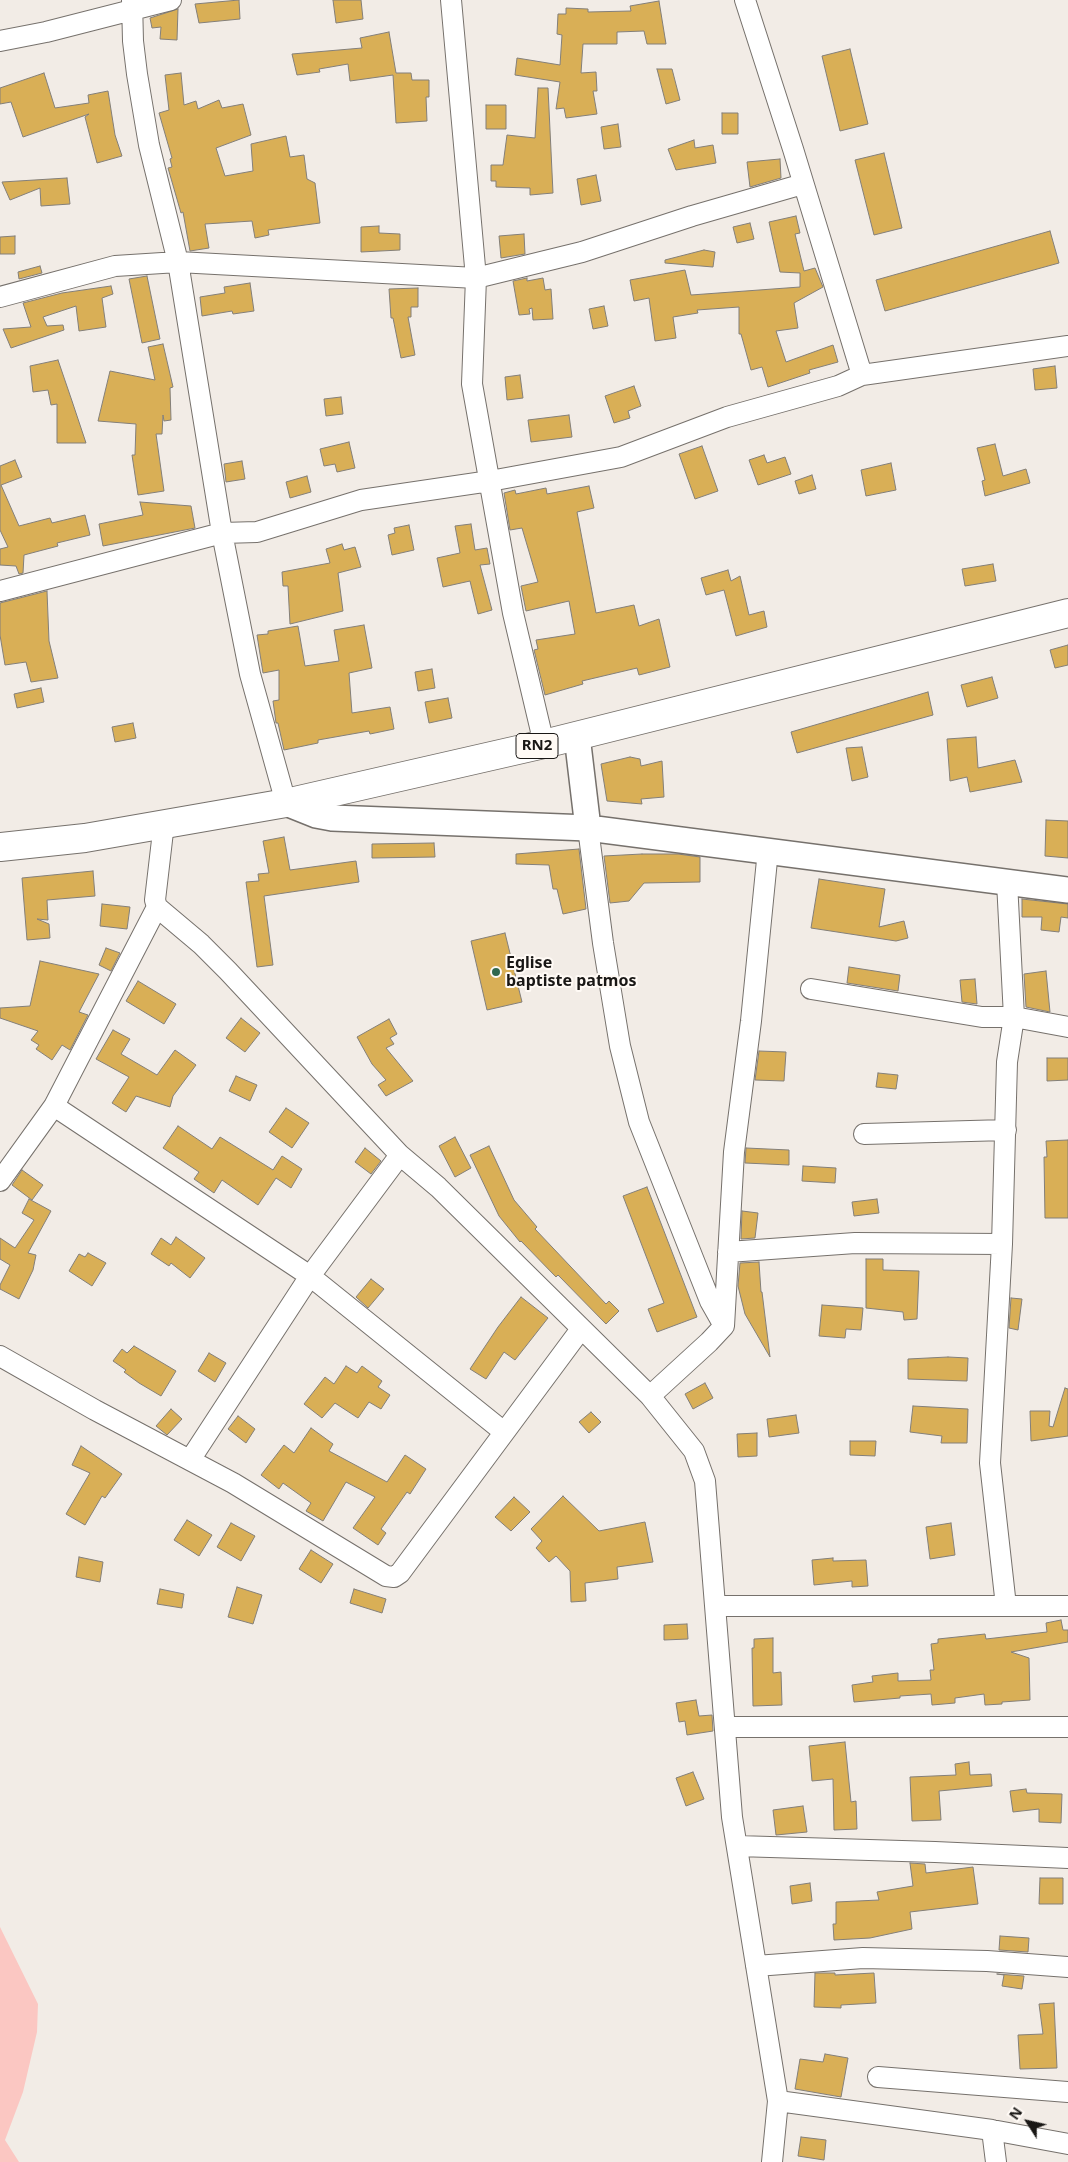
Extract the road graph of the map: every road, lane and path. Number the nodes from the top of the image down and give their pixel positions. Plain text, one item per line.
1 (171, 0) edge
2 (451, 0) edge
3 (745, 0) edge
4 (132, 6) edge
5 (0, 41) edge
6 (803, 184) junction
7 (178, 262) junction
8 (476, 278) junction
9 (0, 297) edge
10 (1068, 346) edge
11 (862, 375) junction
12 (490, 481) junction
13 (222, 533) junction
14 (0, 591) edge
15 (1068, 613) edge
16 (577, 736) junction
17 (544, 744) junction
18 (286, 803) junction
19 (164, 823) junction
20 (588, 828) junction
21 (0, 847) edge
22 (768, 850) junction
23 (1007, 882) junction
24 (1068, 890) edge
25 (157, 907) junction
26 (811, 990) dead end
27 (1014, 1017) junction
28 (1068, 1027) edge
29 (54, 1106) junction
30 (1006, 1130) junction
31 (864, 1134) dead end
32 (400, 1155) junction
33 (0, 1181) edge
34 (1002, 1244) junction
35 (728, 1252) junction
36 (310, 1276) junction
37 (724, 1326) junction
38 (581, 1329) junction
39 (0, 1356) edge
40 (650, 1396) junction
41 (504, 1432) junction
42 (190, 1460) junction
43 (717, 1606) junction
44 (1006, 1606) junction
45 (1068, 1606) edge
46 (1068, 1727) edge
47 (726, 1728) junction
48 (737, 1846) junction
49 (1068, 1858) edge
50 (756, 1966) junction
51 (1068, 1967) edge
52 (878, 2077) dead end
53 (1068, 2092) edge
54 (778, 2101) junction
55 (992, 2130) junction
56 (1068, 2144) edge
57 (772, 2162) edge
58 (996, 2162) edge

1 - 4 street
2 - 8 street
3 - 6 street
4 - 5 street
4 - 7 street
6 - 8 street
6 - 11 street
7 - 8 street
7 - 9 street
7 - 13 street
8 - 12 street
10 - 11 street
11 - 12 street
12 - 13 street
12 - 17 street
13 - 14 street
13 - 18 street
15 - 16 highway, RN2
16 - 17 highway, RN2
16 - 20 street
17 - 18 highway, RN2
18 - 19 highway, RN2
18 - 20 street
19 - 21 highway, RN2
19 - 25 street
20 - 22 street
20 - 37 street
22 - 23 street
22 - 35 street
23 - 24 street
23 - 27 street
25 - 29 street
25 - 32 street
26 - 27 street
27 - 28 street
27 - 30 street
29 - 33 street
29 - 36 street
30 - 31 street
30 - 34 street
32 - 36 street
32 - 38 street
34 - 35 street
34 - 44 street
35 - 37 street
36 - 41 street
36 - 42 street
37 - 40 street
38 - 40 street
38 - 41 street
39 - 42 street
40 - 43 street
41 - 42 street
43 - 44 street
43 - 47 street
44 - 45 street
46 - 47 street
47 - 48 street
48 - 49 street
48 - 50 street
50 - 51 street
50 - 54 street
52 - 53 street
54 - 55 street
54 - 57 street
55 - 56 street
55 - 58 street

